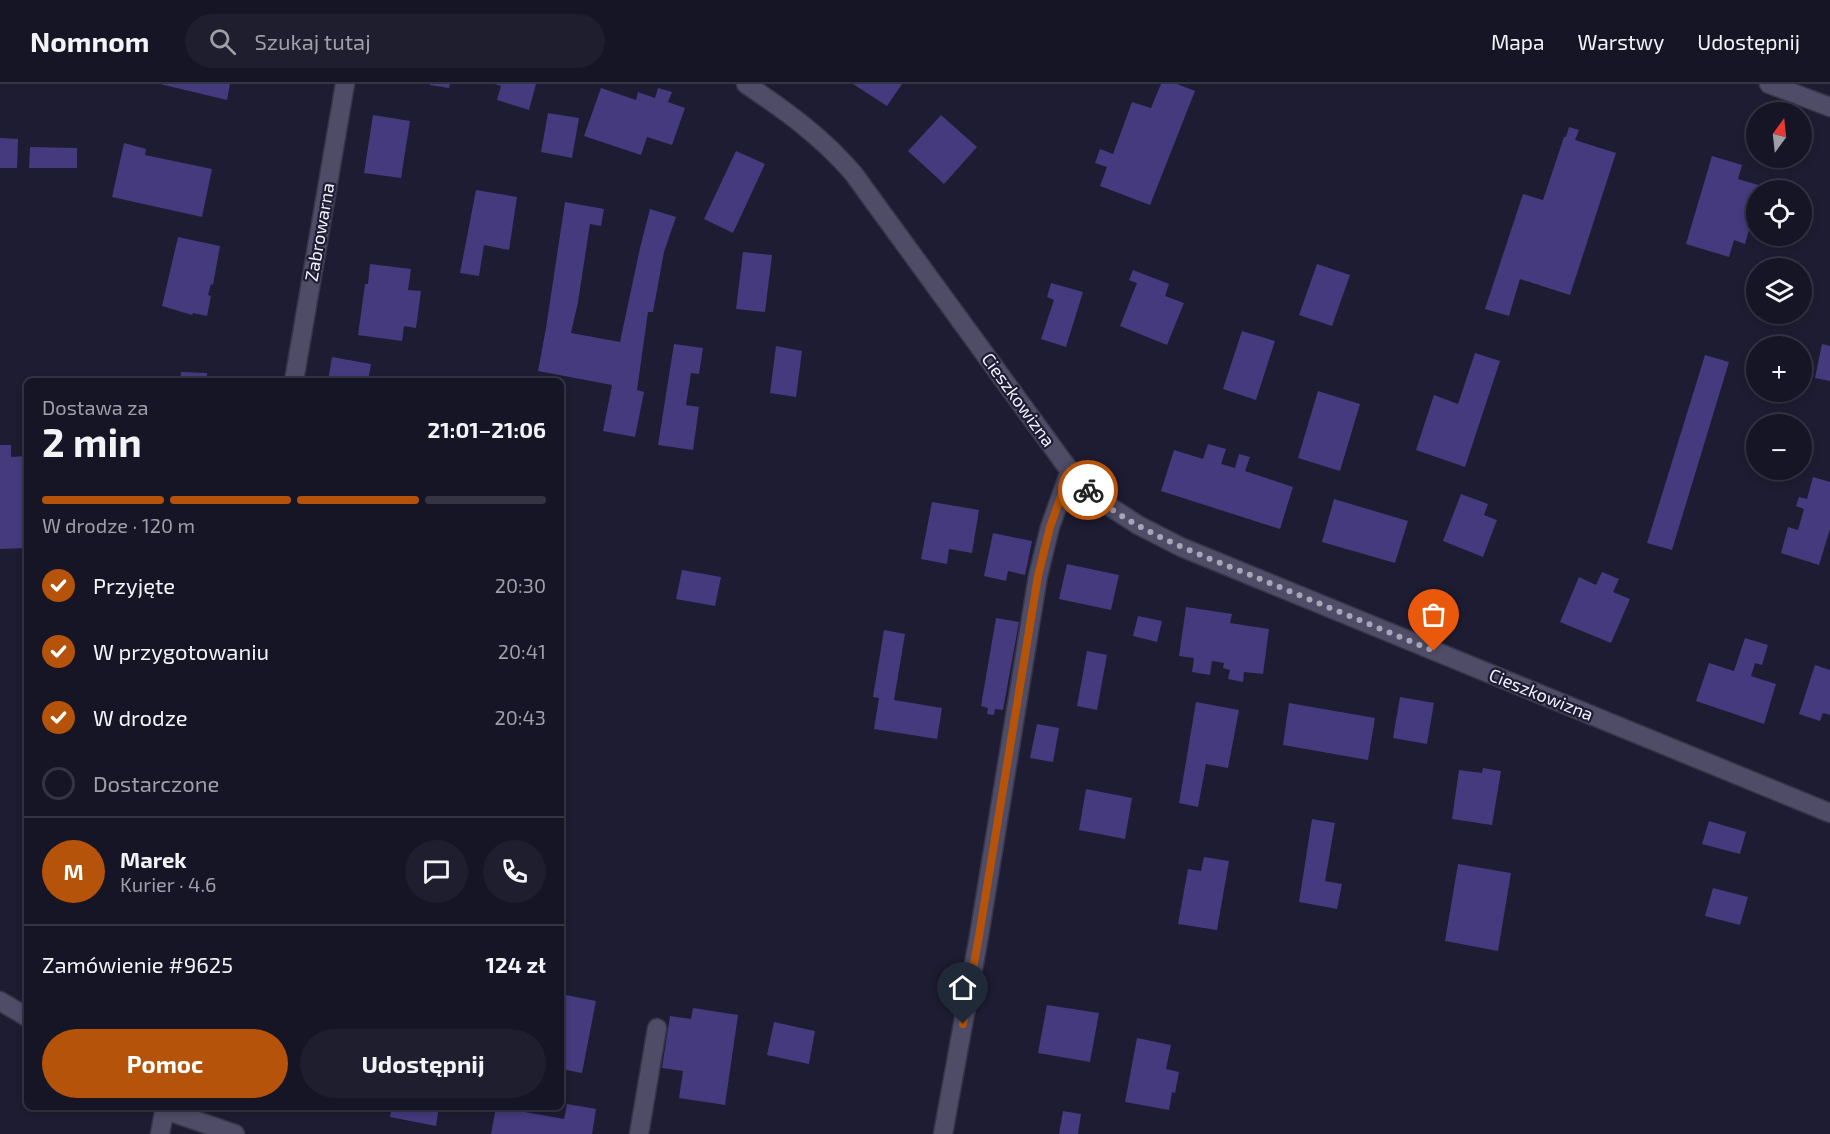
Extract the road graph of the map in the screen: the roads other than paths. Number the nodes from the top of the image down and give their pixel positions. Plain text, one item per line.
1 (345, 84) edge
2 (746, 84) edge
3 (1769, 84) edge
4 (1830, 106) edge
5 (295, 378) edge
6 (1070, 471) junction
7 (1830, 813) edge
8 (0, 1001) edge
9 (24, 1015) edge
10 (657, 1028) dead end
11 (165, 1110) edge
12 (170, 1110) edge
13 (160, 1134) edge
14 (235, 1134) edge
15 (639, 1134) edge
16 (943, 1134) edge

1 - 5 street, Zabrowarna
2 - 6 street, Cieszkowizna
3 - 4 street
6 - 7 street, Cieszkowizna
6 - 16 street
8 - 9 street
10 - 15 street
11 - 13 street
12 - 14 street

